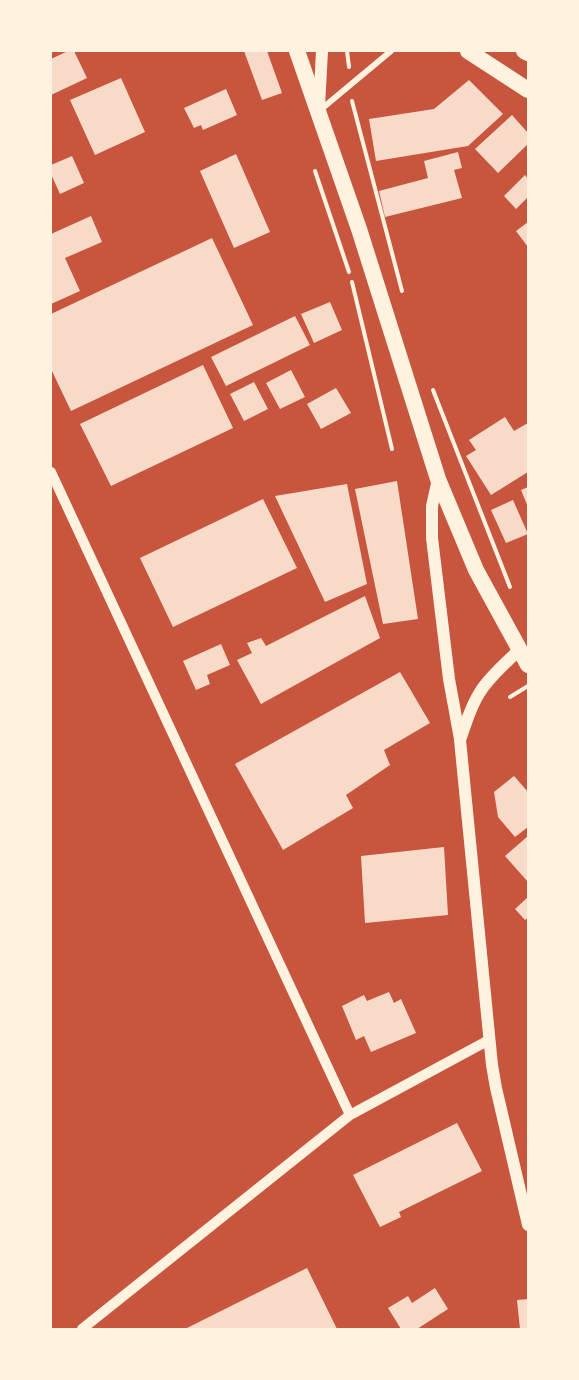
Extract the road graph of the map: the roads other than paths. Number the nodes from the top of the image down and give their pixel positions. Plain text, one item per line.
1 (297, 51) edge
2 (322, 51) edge
3 (391, 51) edge
4 (468, 51) edge
5 (528, 90) edge
6 (319, 111) junction
7 (51, 472) edge
8 (438, 479) junction
9 (523, 647) edge
10 (528, 665) edge
11 (460, 740) junction
12 (489, 1040) junction
13 (350, 1115) junction
14 (528, 1225) edge
15 (82, 1329) edge

1 - 6 highway
2 - 6 main road
3 - 6 street
4 - 5 highway
6 - 8 highway
7 - 13 street
8 - 9 highway
8 - 11 main road
9 - 10 highway
9 - 11 main road
11 - 12 main road
12 - 13 street
12 - 14 main road
13 - 15 street

